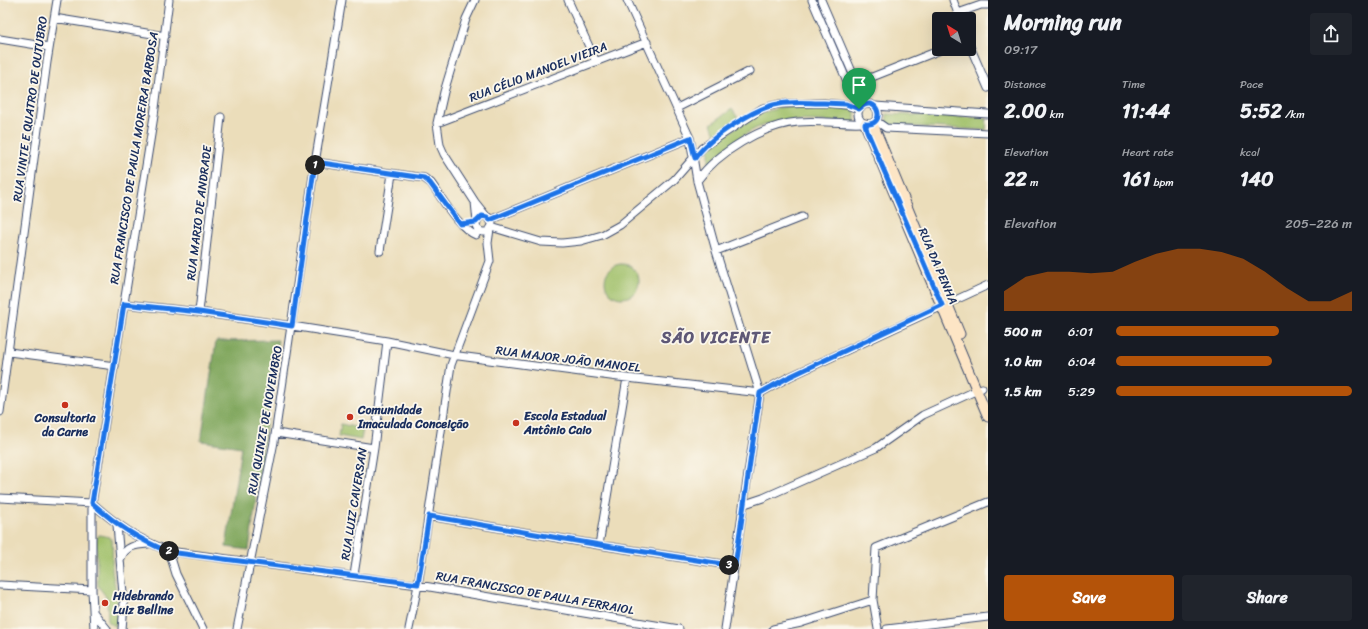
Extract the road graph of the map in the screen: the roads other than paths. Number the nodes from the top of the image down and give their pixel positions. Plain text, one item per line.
1 (57, 0) edge
2 (169, 0) edge
3 (342, 0) edge
4 (475, 0) edge
5 (568, 0) edge
6 (627, 0) edge
7 (812, 0) edge
8 (821, 0) edge
9 (953, 0) edge
10 (983, 3) edge
11 (958, 12) edge
12 (966, 12) edge
13 (54, 18) junction
14 (165, 36) junction
15 (0, 39) edge
16 (647, 42) junction
17 (49, 47) junction
18 (932, 53) edge
19 (974, 56) edge
20 (596, 62) junction
21 (750, 71) dead end
22 (857, 83) junction
23 (988, 88) edge
24 (862, 106) junction
25 (875, 106) junction
26 (677, 108) junction
27 (988, 114) edge
28 (222, 117) dead end
29 (437, 123) junction
30 (869, 123) junction
31 (988, 133) edge
32 (690, 138) junction
33 (695, 158) junction
34 (315, 162) junction
35 (392, 174) junction
36 (697, 181) junction
37 (475, 202) junction
38 (802, 217) dead end
39 (489, 223) junction
40 (460, 224) junction
41 (477, 224) junction
42 (476, 235) junction
43 (488, 244) junction
44 (380, 251) dead end
45 (716, 251) junction
46 (988, 286) edge
47 (124, 304) junction
48 (945, 304) junction
49 (199, 312) junction
50 (292, 326) junction
51 (387, 341) junction
52 (9, 352) junction
53 (454, 355) junction
54 (115, 366) junction
55 (628, 378) junction
56 (979, 389) junction
57 (760, 393) junction
58 (988, 402) edge
59 (0, 412) edge
60 (988, 417) edge
61 (276, 433) junction
62 (374, 448) junction
63 (0, 498) edge
64 (988, 502) edge
65 (92, 503) junction
66 (745, 504) junction
67 (429, 516) junction
68 (117, 524) junction
69 (150, 544) junction
70 (600, 545) junction
71 (169, 552) junction
72 (120, 559) junction
73 (250, 562) junction
74 (735, 566) junction
75 (354, 576) junction
76 (418, 584) junction
77 (0, 585) edge
78 (92, 590) junction
79 (873, 600) junction
80 (94, 613) junction
81 (988, 617) edge
82 (94, 629) edge
83 (107, 629) edge
84 (122, 629) edge
85 (202, 629) edge
86 (237, 629) edge
87 (409, 629) edge
88 (678, 629) edge
89 (725, 629) edge
90 (773, 629) edge
91 (878, 629) edge
92 (887, 629) edge

1 - 13 street, RUA VINTE E QUATRO DE OUTUBRO
2 - 14 street, RUA FRANCISCO DE PAULA MOREIRA BARBOSA
3 - 34 street, RUA QUINZE DE NOVEMBRO
4 - 29 street
5 - 20 street
6 - 16 street
7 - 24 street
8 - 22 street
9 - 11 street
10 - 12 street
13 - 14 street
13 - 17 street, RUA VINTE E QUATRO DE OUTUBRO
14 - 47 street, RUA FRANCISCO DE PAULA MOREIRA BARBOSA
15 - 17 street
16 - 20 street, RUA CÉLIO MANOEL VIEIRA
16 - 26 street
17 - 52 street, RUA VINTE E QUATRO DE OUTUBRO
18 - 22 street
19 - 23 street
20 - 29 street, RUA CÉLIO MANOEL VIEIRA
21 - 26 street
22 - 24 street
24 - 25 street
24 - 30 street
24 - 33 street
25 - 27 street
25 - 30 street
26 - 32 street
28 - 49 street, RUA MARIO DE ANDRADE
29 - 37 street
30 - 31 street
30 - 36 street
30 - 48 street, RUA DA PENHA
32 - 33 street
32 - 39 street
33 - 36 street
33 - 39 street
34 - 35 street
34 - 50 street, RUA QUINZE DE NOVEMBRO
35 - 40 street
35 - 44 street
36 - 45 street
37 - 39 street
37 - 41 street
38 - 45 street
39 - 41 street
39 - 41 street
39 - 43 street
40 - 41 street
40 - 42 street
41 - 42 street
42 - 43 street
43 - 53 street
45 - 57 street
46 - 48 street
47 - 49 street, RUA MAJOR JOÃO MANOEL
47 - 54 street, RUA FRANCISCO DE PAULA MOREIRA BARBOSA
48 - 56 street, RUA DA PENHA
48 - 57 street
49 - 50 street, RUA MAJOR JOÃO MANOEL
50 - 51 street, RUA MAJOR JOÃO MANOEL
50 - 61 street, RUA QUINZE DE NOVEMBRO
51 - 53 street, RUA MAJOR JOÃO MANOEL
51 - 62 street, RUA LUIZ CAVERSAN
52 - 54 street
52 - 59 street, RUA VINTE E QUATRO DE OUTUBRO
53 - 55 street, RUA MAJOR JOÃO MANOEL
53 - 67 street
54 - 65 street, RUA FRANCISCO DE PAULA MOREIRA BARBOSA
55 - 57 street, RUA MAJOR JOÃO MANOEL
55 - 70 street
56 - 58 street, RUA DA PENHA
56 - 60 street, RUA DA PENHA
56 - 66 street
57 - 66 street
61 - 62 street
61 - 73 street, RUA QUINZE DE NOVEMBRO
62 - 75 street, RUA LUIZ CAVERSAN
63 - 65 street
64 - 79 street
65 - 68 street, RUA FRANCISCO DE PAULA FERRAIOL
65 - 78 street, RUA FRANCISCO DE PAULA MOREIRA BARBOSA
66 - 74 street
67 - 70 street
67 - 76 street
68 - 69 street, RUA FRANCISCO DE PAULA FERRAIOL
68 - 72 street
69 - 71 street, RUA FRANCISCO DE PAULA FERRAIOL
69 - 72 street
70 - 74 street
71 - 73 street, RUA FRANCISCO DE PAULA FERRAIOL
71 - 85 street
72 - 84 street
73 - 75 street, RUA FRANCISCO DE PAULA FERRAIOL
73 - 86 street, RUA QUINZE DE NOVEMBRO
74 - 89 street
75 - 76 street, RUA FRANCISCO DE PAULA FERRAIOL
76 - 87 street
76 - 88 street, RUA FRANCISCO DE PAULA FERRAIOL
77 - 78 street
78 - 80 street, RUA FRANCISCO DE PAULA MOREIRA BARBOSA
79 - 90 street
79 - 91 street
80 - 82 street, RUA FRANCISCO DE PAULA MOREIRA BARBOSA
80 - 83 street
81 - 92 street

